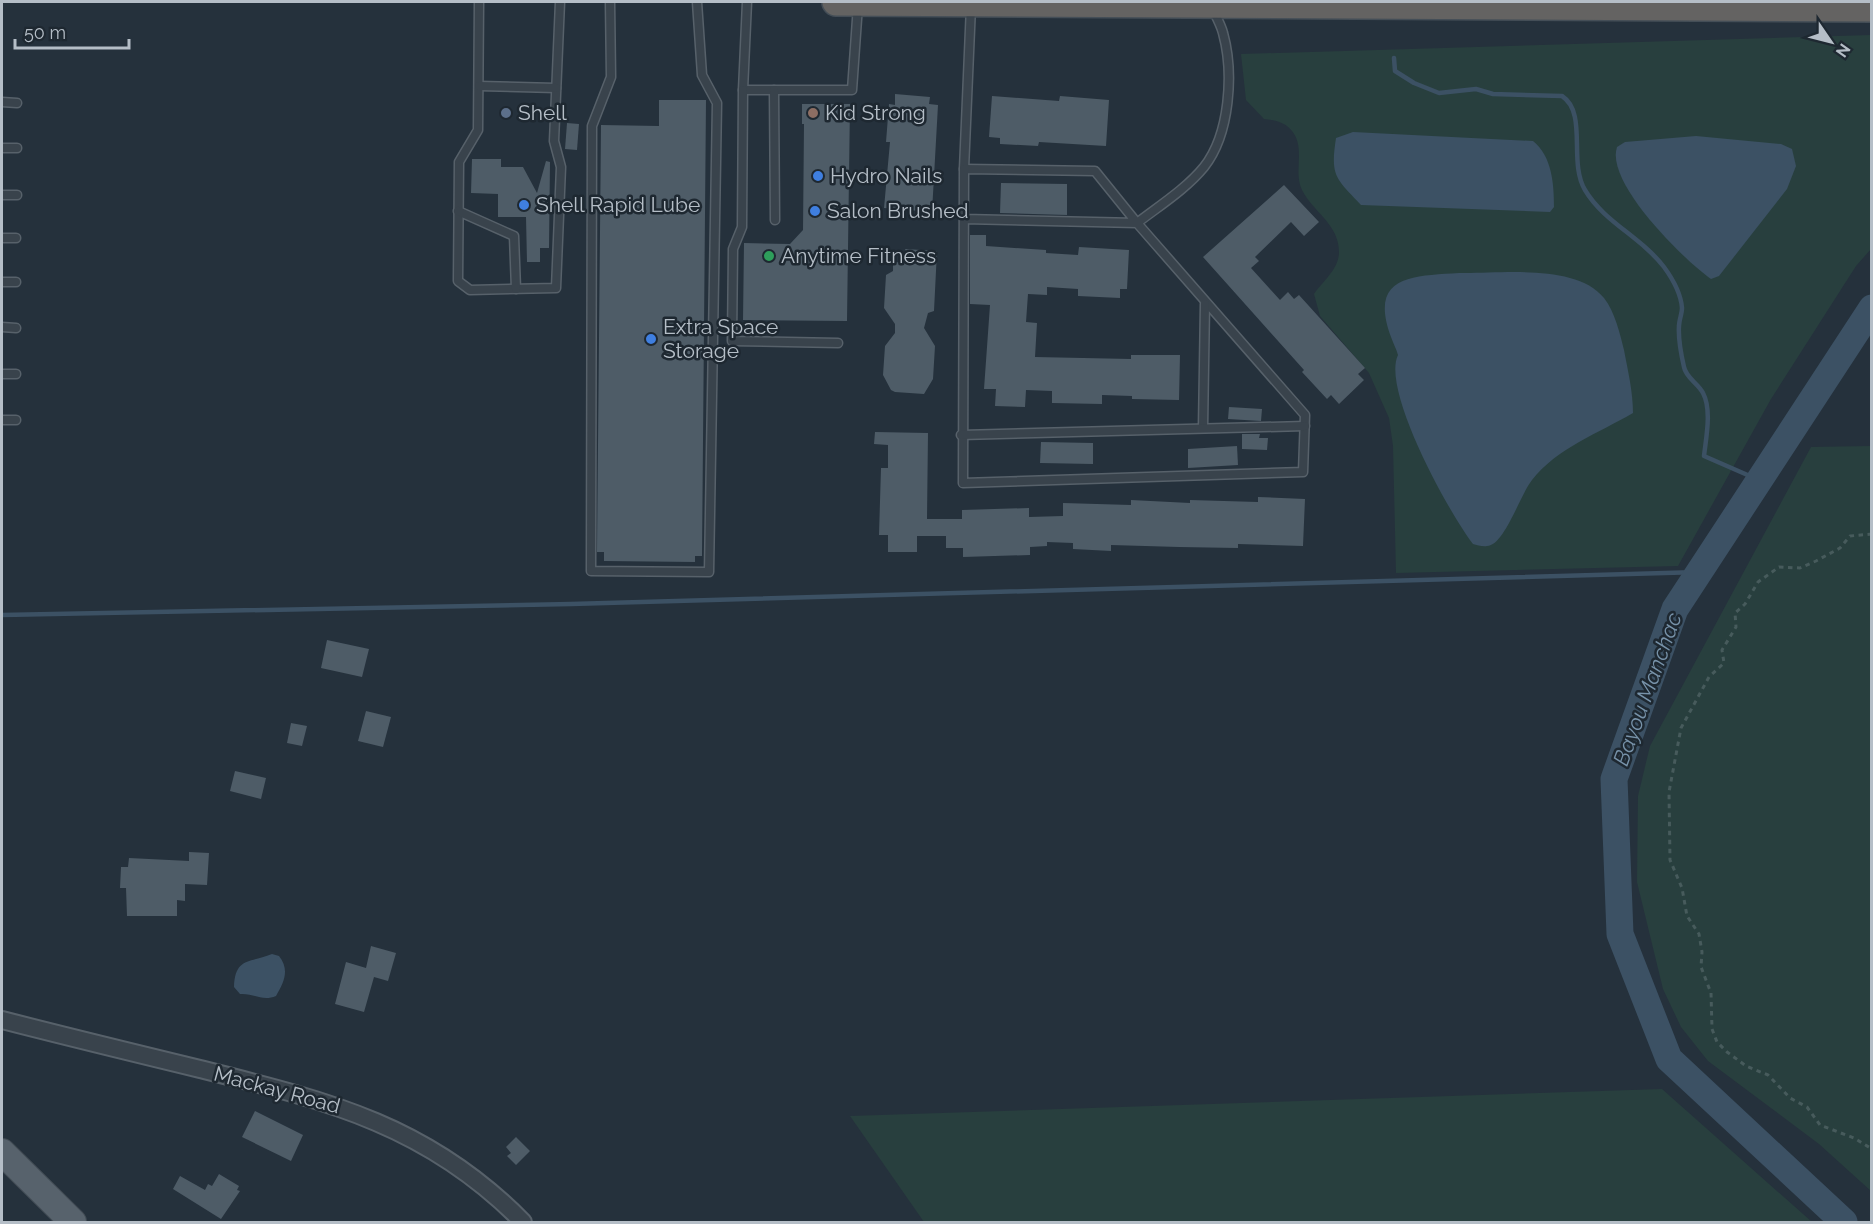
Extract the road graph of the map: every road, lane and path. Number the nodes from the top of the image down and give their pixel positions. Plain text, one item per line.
1 (479, 2) edge
2 (560, 2) edge
3 (610, 2) edge
4 (697, 2) edge
5 (747, 2) edge
6 (836, 2) edge
7 (858, 2) edge
8 (1023, 2) edge
9 (971, 3) edge
10 (1212, 3) edge
11 (1765, 4) edge
12 (1872, 8) edge
13 (479, 86) junction
14 (556, 88) junction
15 (743, 90) junction
16 (774, 90) junction
17 (2, 102) edge
18 (17, 103) dead end
19 (2, 148) edge
20 (17, 148) dead end
21 (964, 169) junction
22 (2, 195) edge
23 (17, 195) dead end
24 (458, 211) junction
25 (964, 219) junction
26 (775, 220) dead end
27 (1137, 223) junction
28 (2, 237) edge
29 (16, 238) dead end
30 (2, 282) edge
31 (16, 282) dead end
32 (516, 289) junction
33 (1205, 303) junction
34 (2, 327) edge
35 (16, 328) dead end
36 (838, 343) dead end
37 (2, 374) edge
38 (16, 374) dead end
39 (2, 420) edge
40 (16, 420) dead end
41 (1305, 426) junction
42 (1203, 428) junction
43 (961, 435) junction
44 (1872, 534) edge
45 (2, 1020) edge
46 (1872, 1149) edge
47 (2, 1152) edge
48 (73, 1222) edge
49 (523, 1222) edge

1 - 13 lane
2 - 14 lane
3 - 4 lane
5 - 15 lane
6 - 7 highway
7 - 9 highway
7 - 16 lane
8 - 9 highway
8 - 10 highway
9 - 21 lane
10 - 11 highway
10 - 27 lane
11 - 12 highway
13 - 14 lane
13 - 24 lane
14 - 32 lane
15 - 16 lane
15 - 36 lane
16 - 26 lane
17 - 18 lane
19 - 20 lane
21 - 25 lane
21 - 27 lane
22 - 23 lane
24 - 32 lane
24 - 32 lane
25 - 27 lane
25 - 43 lane
27 - 33 lane
28 - 29 lane
30 - 31 lane
33 - 41 lane
33 - 42 lane
34 - 35 lane
37 - 38 lane
39 - 40 lane
41 - 42 lane
41 - 43 lane
42 - 43 lane
44 - 46 path
45 - 49 street, Mackay Road
47 - 48 main road

